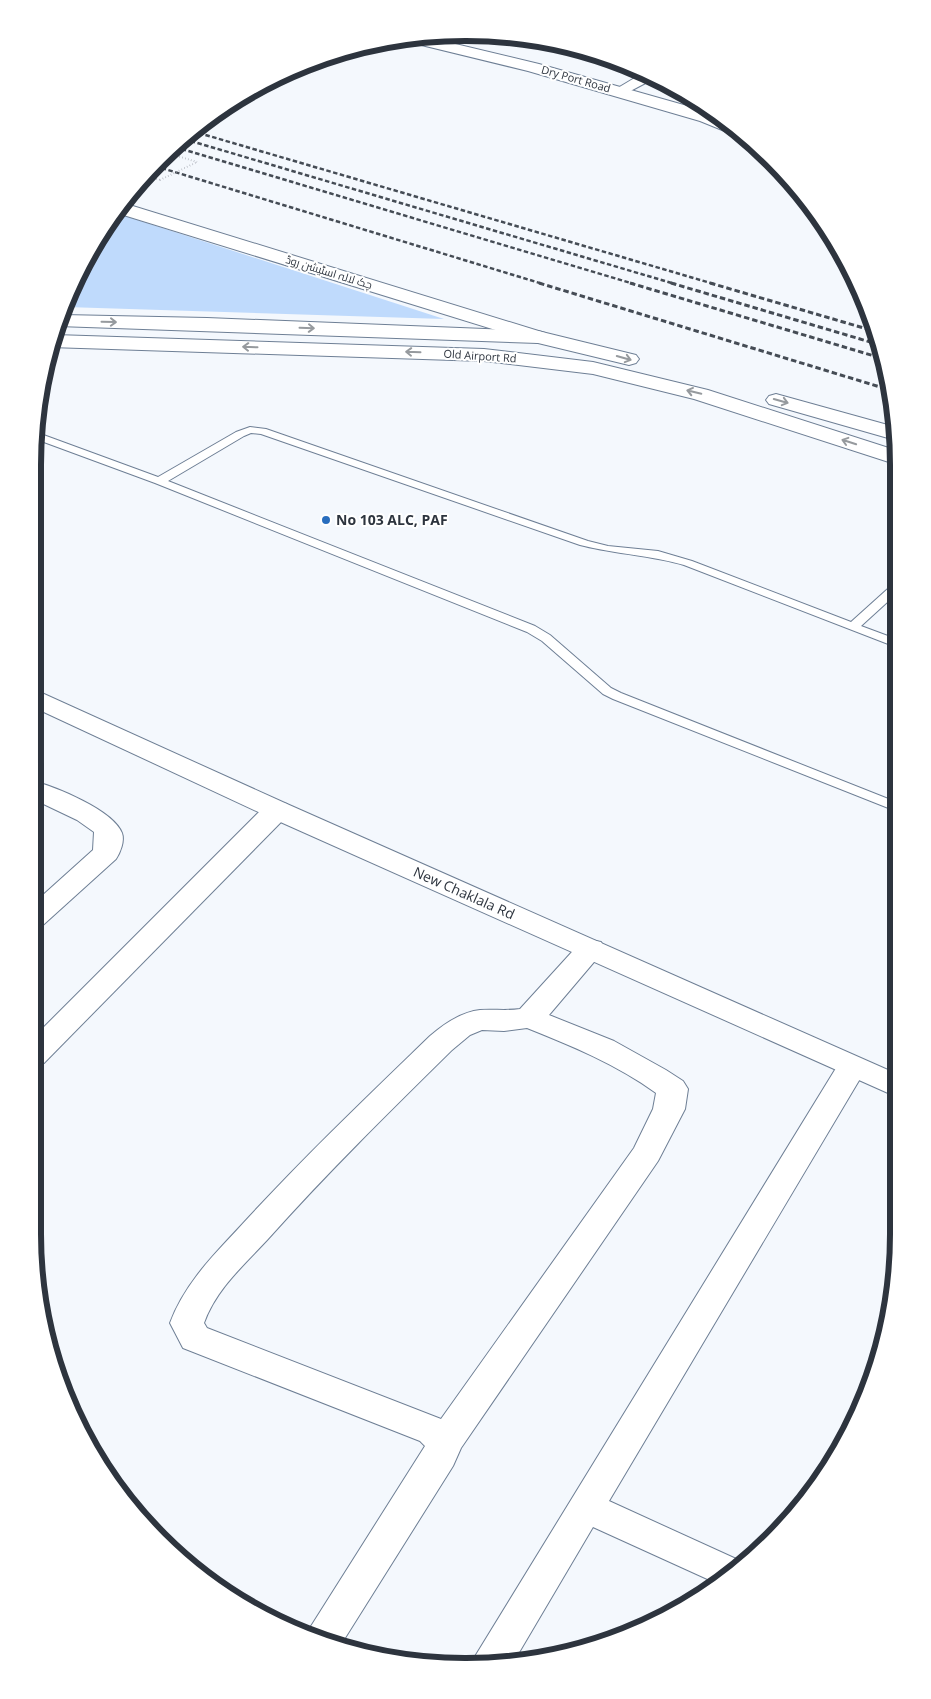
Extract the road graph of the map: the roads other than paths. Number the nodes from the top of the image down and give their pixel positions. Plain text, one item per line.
1 (431, 43) edge
2 (642, 80) edge
3 (619, 92) junction
4 (708, 118) edge
5 (127, 210) edge
6 (67, 321) edge
7 (466, 334) junction
8 (538, 337) junction
9 (60, 341) edge
10 (446, 353) junction
11 (594, 359) junction
12 (888, 432) edge
13 (42, 438) edge
14 (890, 455) edge
15 (159, 481) junction
16 (890, 597) edge
17 (853, 628) junction
18 (890, 641) edge
19 (41, 701) edge
20 (41, 793) edge
21 (890, 805) edge
22 (277, 810) junction
23 (41, 912) edge
24 (591, 949) junction
25 (529, 1018) junction
26 (41, 1048) edge
27 (852, 1067) junction
28 (890, 1083) edge
29 (444, 1443) junction
30 (586, 1507) junction
31 (725, 1570) edge
32 (327, 1634) edge
33 (495, 1657) edge

1 - 3 street, Dry Port Road
2 - 3 street
3 - 4 street, Dry Port Road
5 - 8 street, چک لالہ اسٹیشن روڈ
6 -> 7 street, Old Airport Rd
7 - 8 street, Old Airport Rd
7 - 10 street
8 - 11 street, Old Airport Rd
10 -> 9 street, Old Airport Rd
10 - 11 street, Old Airport Rd
11 -> 12 street, Old Airport Rd
14 -> 11 street, Old Airport Rd
13 - 15 lane
15 - 17 lane
15 - 21 lane
16 - 17 lane
17 - 18 lane
19 - 22 street, New Chaklala Rd
20 - 23 street
22 - 24 street, New Chaklala Rd
22 - 26 street
24 - 25 street
24 - 27 street, New Chaklala Rd
25 - 29 street
25 - 29 street
27 - 28 street, New Chaklala Rd
27 - 30 street
29 - 32 street
30 - 31 street
30 - 33 street

